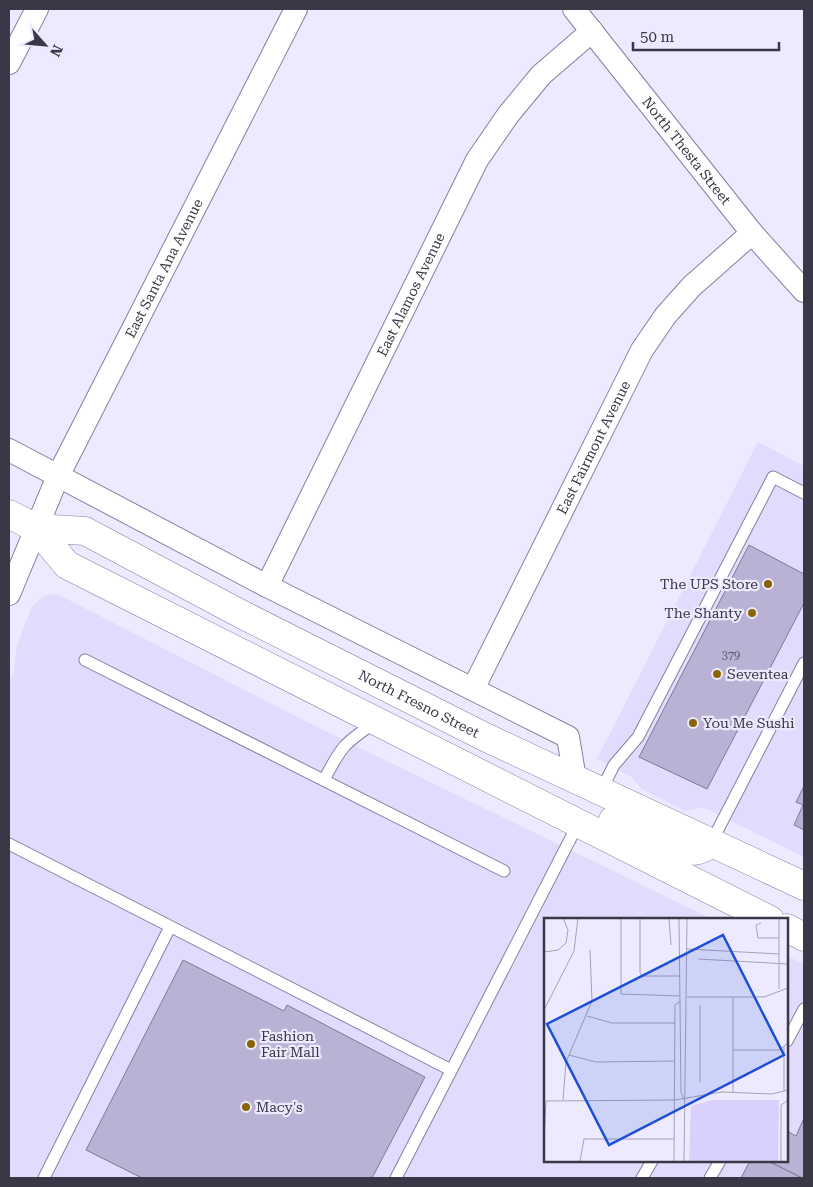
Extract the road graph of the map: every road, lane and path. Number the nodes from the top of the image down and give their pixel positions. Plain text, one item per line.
1 (37, 9) edge
2 (296, 9) edge
3 (574, 9) edge
4 (592, 31) junction
5 (9, 63) edge
6 (752, 234) junction
7 (804, 291) edge
8 (9, 450) edge
9 (58, 476) junction
10 (804, 493) edge
11 (9, 514) edge
12 (36, 528) junction
13 (267, 586) junction
14 (9, 594) edge
15 (85, 660) dead end
16 (804, 663) edge
17 (472, 689) junction
18 (376, 722) junction
19 (575, 779) junction
20 (324, 780) junction
21 (601, 791) junction
22 (579, 822) junction
23 (711, 843) junction
24 (9, 844) edge
25 (504, 870) dead end
26 (804, 886) edge
27 (766, 918) edge
28 (170, 927) junction
29 (788, 929) edge
30 (804, 937) edge
31 (804, 1009) edge
32 (788, 1039) edge
33 (451, 1070) junction
34 (651, 1162) edge
35 (719, 1162) edge
36 (44, 1178) edge
37 (396, 1178) edge
38 (642, 1178) edge
39 (710, 1178) edge

1 - 5 street
2 - 9 street, East Santa Ana Avenue
3 - 4 street, North Thesta Street
4 - 6 street, North Thesta Street
4 - 13 street, East Alamos Avenue
6 - 7 street, North Thesta Street
6 - 17 street, East Fairmont Avenue
8 - 9 street
9 - 12 street, East Santa Ana Avenue
9 - 13 street
10 - 21 lane
11 - 12 main road, North Fresno Street
12 - 14 street, East Santa Ana Avenue
12 - 18 main road, North Fresno Street
12 - 19 main road, North Fresno Street
13 - 17 street
15 - 20 lane
16 - 23 lane
17 - 19 street
18 - 20 lane
18 - 22 main road, North Fresno Street
19 - 21 main road, North Fresno Street
20 - 25 lane
21 - 23 main road, North Fresno Street
22 - 23 main road
22 - 27 main road, North Fresno Street
22 - 33 lane
23 - 26 main road, North Fresno Street
24 - 28 lane
28 - 33 lane
28 - 36 lane
29 - 30 main road
31 - 32 lane
33 - 37 lane
34 - 38 lane
35 - 39 lane

